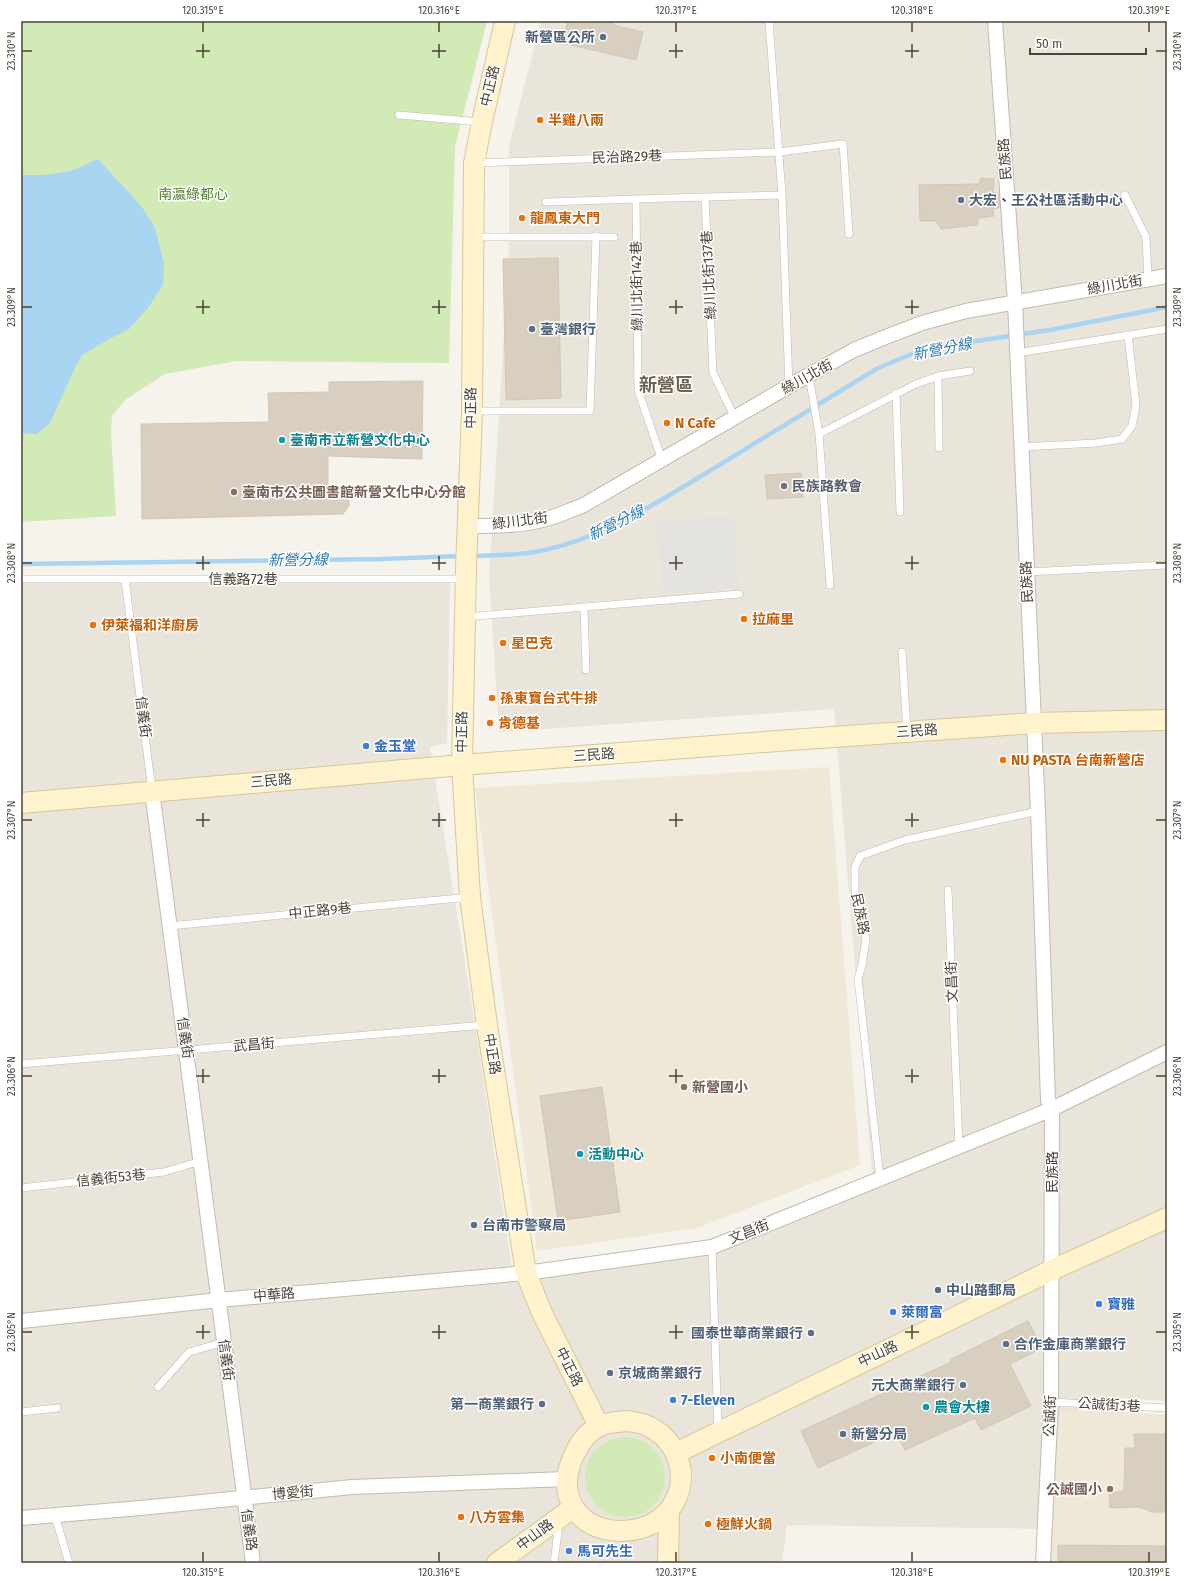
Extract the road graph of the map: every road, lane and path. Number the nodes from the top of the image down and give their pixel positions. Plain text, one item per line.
1 (505, 21) edge
2 (769, 21) edge
3 (994, 21) edge
4 (399, 115) dead end
5 (482, 122) junction
6 (779, 152) junction
7 (474, 163) junction
8 (782, 195) junction
9 (1125, 195) dead end
10 (705, 197) junction
11 (636, 199) junction
12 (546, 202) dead end
13 (848, 234) dead end
14 (596, 236) junction
15 (473, 237) junction
16 (614, 237) dead end
17 (1167, 276) edge
18 (1148, 279) junction
19 (1015, 303) junction
20 (1167, 329) edge
21 (1128, 335) junction
22 (1016, 353) junction
23 (970, 371) dead end
24 (809, 376) junction
25 (938, 376) junction
26 (789, 386) junction
27 (896, 393) junction
28 (472, 410) junction
29 (735, 418) junction
30 (819, 434) junction
31 (1021, 447) junction
32 (939, 448) dead end
33 (662, 460) junction
34 (900, 512) dead end
35 (467, 530) junction
36 (1167, 565) edge
37 (1026, 572) junction
38 (466, 574) junction
39 (21, 579) edge
40 (125, 579) junction
41 (830, 585) dead end
42 (739, 594) dead end
43 (584, 607) junction
44 (465, 617) junction
45 (902, 652) dead end
46 (586, 670) dead end
47 (1167, 720) edge
48 (1034, 723) junction
49 (908, 732) junction
50 (462, 765) junction
51 (152, 792) junction
52 (21, 803) edge
53 (1038, 811) junction
54 (948, 890) dead end
55 (470, 896) junction
56 (169, 926) junction
57 (487, 1025) junction
58 (186, 1051) junction
59 (1167, 1052) edge
60 (21, 1064) edge
61 (1052, 1109) junction
62 (959, 1146) junction
63 (201, 1161) junction
64 (880, 1179) junction
65 (21, 1188) edge
66 (1167, 1218) edge
67 (712, 1247) junction
68 (1052, 1270) junction
69 (526, 1273) junction
70 (219, 1300) junction
71 (21, 1321) edge
72 (224, 1342) junction
73 (158, 1387) dead end
74 (1051, 1402) junction
75 (57, 1408) dead end
76 (1167, 1408) edge
77 (21, 1412) edge
78 (599, 1426) junction
79 (718, 1432) junction
80 (676, 1453) junction
81 (566, 1479) junction
82 (244, 1498) junction
83 (566, 1512) junction
84 (669, 1512) junction
85 (55, 1516) junction
86 (21, 1518) edge
87 (69, 1563) edge
88 (253, 1563) edge
89 (497, 1563) edge
90 (554, 1563) edge
91 (668, 1563) edge
92 (1043, 1563) edge

1 - 5 street, 中正路
2 - 6 lane
3 - 19 street, 民族路
4 - 5 lane
5 - 7 street, 中正路
6 - 7 lane, 民治路29巷
6 - 8 lane
6 - 13 lane, 民治路29巷
7 - 15 street, 中正路
8 - 10 lane
8 - 26 lane
9 - 18 lane
10 - 11 lane
10 - 29 lane, 綠川北街137巷
11 - 12 lane
11 - 33 lane, 綠川北街142巷
14 - 15 lane
14 - 16 lane
14 - 28 lane
15 - 28 street, 中正路
17 - 18 street, 綠川北街
18 - 19 street, 綠川北街
19 - 22 street, 民族路
19 - 24 street, 綠川北街
20 - 21 lane
21 - 22 lane
21 - 31 lane
22 - 31 street, 民族路
23 - 25 lane
24 - 26 street, 綠川北街
24 - 30 lane
25 - 27 lane
25 - 32 lane
26 - 29 street, 綠川北街
27 - 30 lane
27 - 34 lane
28 - 35 street, 中正路
29 - 33 street, 綠川北街
30 - 41 lane
31 - 37 street, 民族路
33 - 35 street, 綠川北街
35 - 38 street, 中正路
36 - 37 lane
37 - 48 street, 民族路
38 - 40 lane, 信義路72巷
38 - 44 street, 中正路
39 - 40 lane, 信義路72巷
40 - 51 lane, 信義街
42 - 43 lane
43 - 44 lane
43 - 46 lane
44 - 50 street, 中正路
45 - 49 lane
47 - 48 street, 三民路
48 - 49 street, 三民路
48 - 53 street, 民族路
49 - 50 street, 三民路
50 - 51 street, 三民路
50 - 55 street, 中正路
51 - 52 street, 三民路
51 - 56 street, 信義街
53 - 61 street, 民族路
53 - 64 lane, 民族路
54 - 62 lane, 文昌街
55 - 56 lane, 中正路9巷
55 - 57 street, 中正路
56 - 58 street, 信義街
57 - 58 lane, 武昌街
57 - 69 street, 中正路
58 - 60 lane, 武昌街
58 - 63 street, 信義街
59 - 61 street, 文昌街
61 - 62 street, 文昌街
61 - 68 street, 民族路
62 - 64 street, 文昌街
63 - 65 lane, 信義街53巷
63 - 70 street, 信義街
64 - 67 street, 文昌街
66 - 68 street, 中山路
67 - 69 street, 文昌街
67 - 79 lane
68 - 74 street, 公誠街
68 - 79 street, 中山路
69 - 70 street, 中華路
69 - 78 street, 中正路
70 - 71 street, 中華路
70 - 72 street, 信義街
72 - 73 lane
72 - 82 street, 信義街
74 - 76 lane, 公誠街3巷
74 - 92 street, 公誠街
75 - 77 lane
78 - 80 street
78 - 81 street
79 - 80 street, 中山路
80 - 84 street
81 - 82 street, 博愛街
81 - 83 street
82 - 85 street, 博愛街
82 - 88 street, 信義路
83 - 84 street
83 - 89 street, 中山路
83 - 90 lane
84 - 91 street
85 - 86 street, 博愛街
85 - 87 lane

